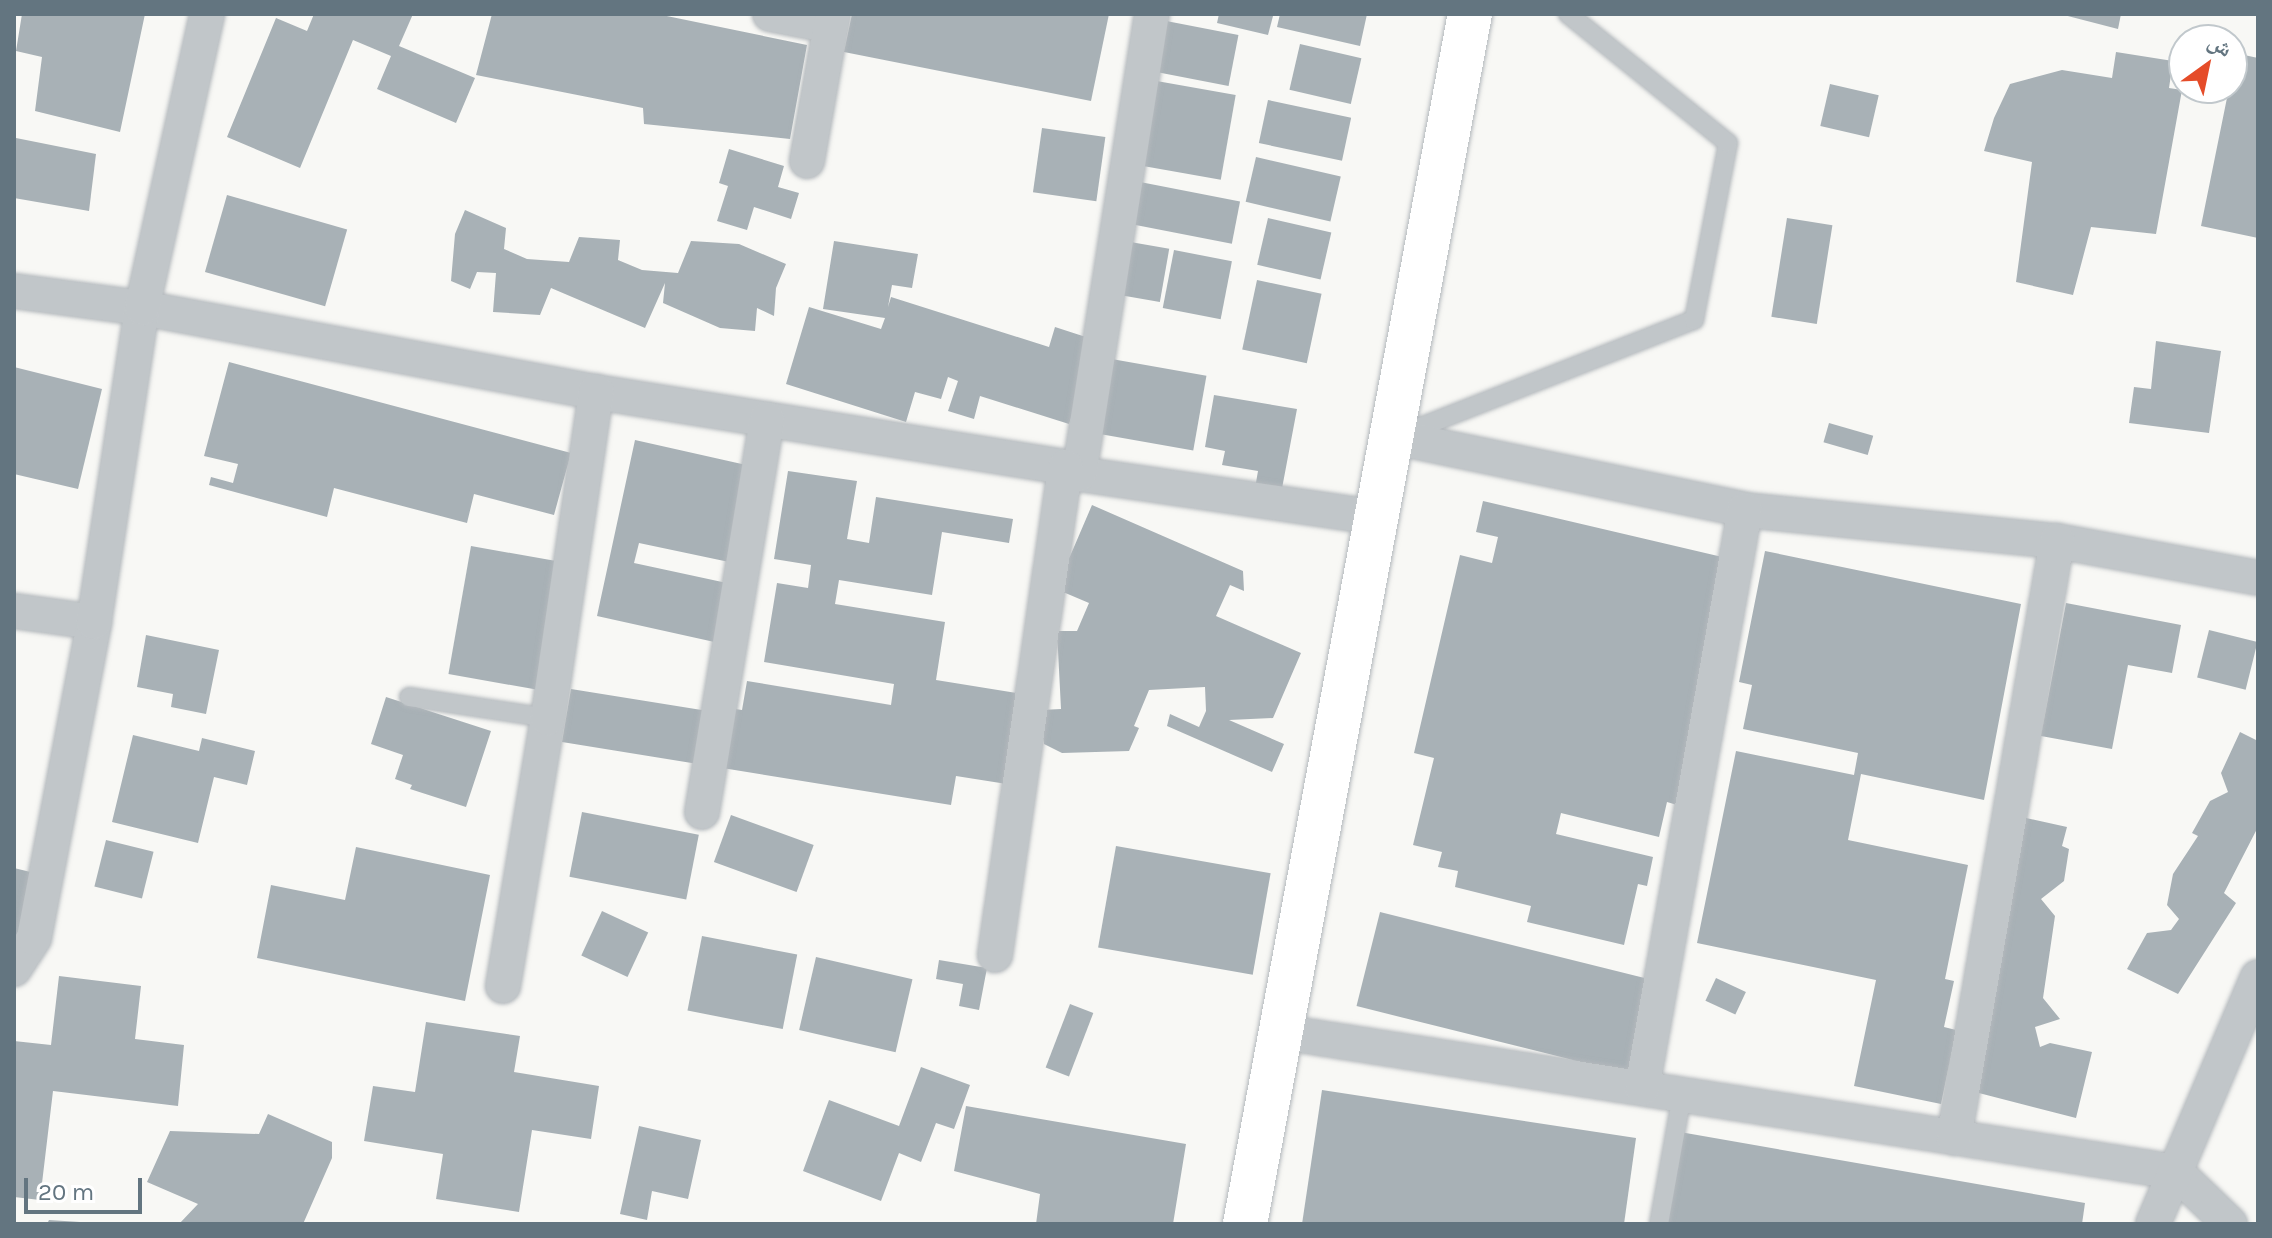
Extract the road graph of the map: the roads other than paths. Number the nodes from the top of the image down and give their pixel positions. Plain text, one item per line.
1 (207, 14) edge
2 (770, 14) edge
3 (1152, 14) edge
4 (1470, 14) edge
5 (1568, 14) edge
6 (832, 20) edge
7 (807, 161) dead end
8 (14, 291) edge
9 (142, 308) junction
10 (596, 392) junction
11 (767, 419) junction
12 (1394, 437) junction
13 (1072, 470) junction
14 (1745, 510) junction
15 (1374, 517) junction
16 (2057, 541) junction
17 (2258, 578) edge
18 (14, 611) edge
19 (94, 622) junction
20 (409, 697) dead end
21 (548, 718) junction
22 (702, 812) dead end
23 (995, 955) dead end
24 (14, 969) edge
25 (2258, 977) edge
26 (503, 986) dead end
27 (1281, 1032) junction
28 (1642, 1088) junction
29 (1682, 1095) junction
30 (1954, 1138) junction
31 (2176, 1172) junction
32 (1245, 1224) edge
33 (1659, 1224) edge
34 (2153, 1224) edge
35 (2230, 1224) edge

1 - 9 street
2 - 6 street
3 - 13 street
4 - 12 main road
5 - 12 lane
6 - 7 street
8 - 9 street
9 - 10 street
9 - 19 street
10 - 11 street
10 - 21 street
11 - 13 street
11 - 22 street
12 - 14 street
12 - 15 main road
13 - 15 street
13 - 23 street
14 - 16 street
14 - 28 street
15 - 27 main road
16 - 17 street
16 - 30 street
18 - 19 street
19 - 24 street
20 - 21 lane
21 - 26 street
25 - 31 street
27 - 28 street
27 - 32 main road
28 - 29 street
29 - 30 street
29 - 33 lane
30 - 31 street
31 - 34 street
31 - 35 street

